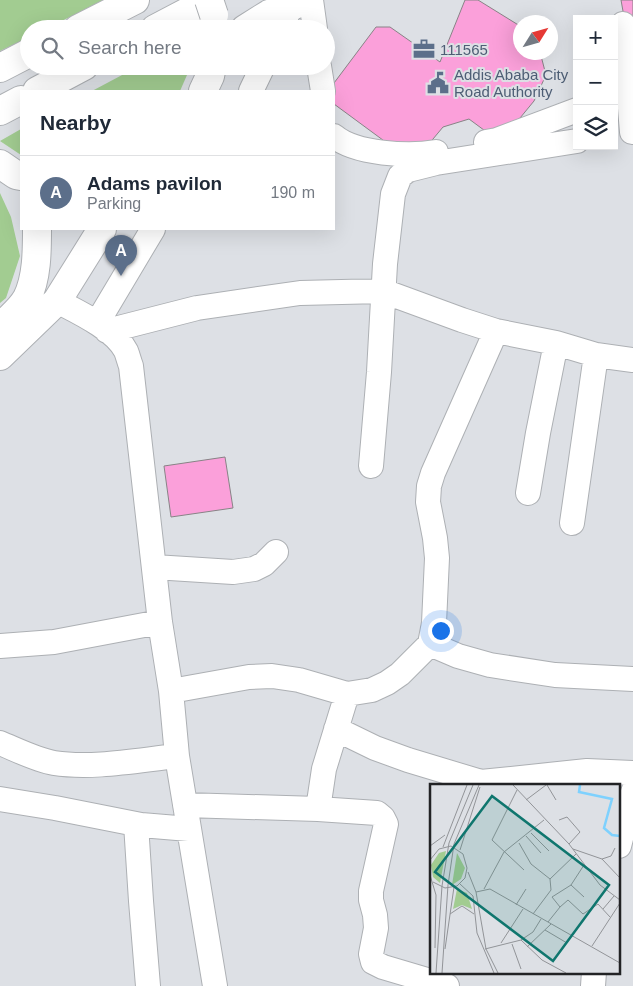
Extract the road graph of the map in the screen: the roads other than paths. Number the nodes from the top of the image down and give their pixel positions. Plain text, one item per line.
1 (134, 0) edge
2 (298, 9) edge
3 (212, 11) edge
4 (95, 20) edge
5 (184, 20) edge
6 (260, 20) edge
7 (307, 20) edge
8 (623, 24) dead end
9 (620, 51) edge
10 (20, 58) edge
11 (0, 68) edge
12 (67, 75) edge
13 (210, 75) edge
14 (259, 75) edge
15 (321, 75) edge
16 (39, 90) edge
17 (203, 90) edge
18 (251, 90) edge
19 (323, 90) edge
20 (20, 101) edge
21 (622, 101) edge
22 (0, 111) edge
23 (573, 111) edge
24 (626, 133) edge
25 (335, 137) edge
26 (573, 142) edge
27 (0, 164) edge
28 (20, 176) edge
29 (36, 230) edge
30 (101, 230) edge
31 (152, 230) edge
32 (383, 291) junction
33 (57, 301) junction
34 (0, 327) edge
35 (102, 327) junction
36 (496, 331) junction
37 (556, 343) junction
38 (596, 355) junction
39 (0, 356) edge
40 (633, 360) edge
41 (371, 466) dead end
42 (528, 493) dead end
43 (572, 523) dead end
44 (276, 552) dead end
45 (154, 567) junction
46 (160, 622) junction
47 (430, 644) junction
48 (0, 646) edge
49 (633, 679) edge
50 (171, 691) junction
51 (347, 694) junction
52 (336, 729) junction
53 (0, 743) edge
54 (177, 756) junction
55 (633, 773) edge
56 (481, 783) edge
57 (633, 792) edge
58 (0, 799) edge
59 (185, 805) junction
60 (318, 809) junction
61 (136, 824) junction
62 (189, 829) junction
63 (620, 842) edge
64 (148, 986) edge
65 (215, 986) edge
66 (447, 986) edge

1 - 4 main road
2 - 6 main road
2 - 7 street
3 - 5 main road
8 - 9 street
9 - 21 street
10 - 11 main road
12 - 16 main road
13 - 17 main road
14 - 18 street
15 - 19 street
20 - 22 main road
21 - 24 street
23 - 25 street
26 - 32 street
27 - 28 main road
29 - 34 main road
30 - 33 main road
31 - 35 street
32 - 35 street
32 - 36 street
32 - 41 street
33 - 35 street
33 - 39 main road
35 - 45 street
36 - 37 street
36 - 47 street
37 - 38 street
37 - 42 street
38 - 40 street
38 - 43 street
44 - 45 street
45 - 46 street
46 - 48 street
46 - 50 street
47 - 49 street
47 - 51 street
50 - 51 street
50 - 54 street
51 - 52 street
52 - 56 street
52 - 60 street
53 - 54 street
54 - 59 street
55 - 56 street
57 - 63 street
58 - 61 street
59 - 60 street
59 - 62 street
60 - 66 street
61 - 62 street
61 - 64 street
62 - 65 street

